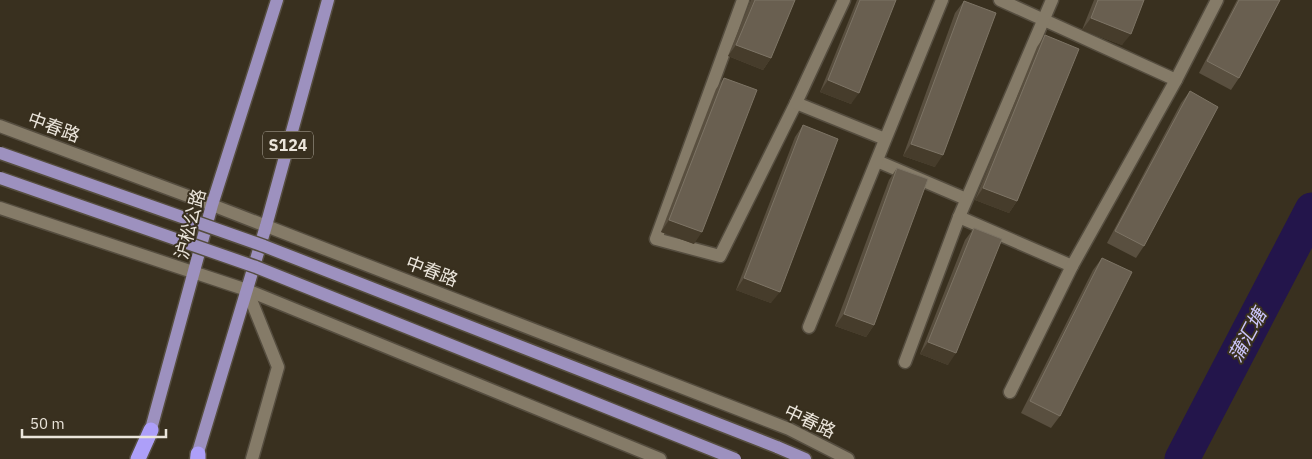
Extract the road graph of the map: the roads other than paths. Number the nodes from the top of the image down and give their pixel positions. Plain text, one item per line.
1 (277, 0) edge
2 (328, 0) edge
3 (744, 0) edge
4 (844, 0) edge
5 (942, 0) edge
6 (1000, 0) edge
7 (1052, 0) edge
8 (1217, 0) edge
9 (1043, 18) junction
10 (1176, 80) junction
11 (796, 103) junction
12 (0, 126) edge
13 (885, 139) junction
14 (0, 153) edge
15 (877, 161) junction
16 (0, 178) edge
17 (966, 198) junction
18 (212, 205) junction
19 (0, 208) edge
20 (959, 217) junction
21 (266, 226) junction
22 (1072, 266) junction
23 (195, 272) junction
24 (247, 290) junction
25 (809, 327) dead end
26 (905, 362) dead end
27 (1010, 392) dead end
28 (151, 430) junction
29 (197, 457) edge
30 (134, 459) edge
31 (138, 459) edge
32 (144, 459) edge
33 (252, 459) edge
34 (660, 459) edge
35 (735, 459) edge
36 (805, 459) edge
37 (848, 459) edge

1 - 18 main road, 沪松公路
2 - 21 main road, S124
3 - 11 street
4 - 11 street
5 - 13 street
6 - 9 street
7 - 9 street
8 - 10 street
9 - 10 street
9 - 17 street
10 - 22 street
11 - 13 street
12 - 18 street, 中春路
13 - 15 street
14 - 36 main road, 中春路, bridge
15 - 17 street
15 - 25 street
16 - 35 main road, bridge
17 - 20 street
18 - 21 street, 中春路
18 - 23 main road, 沪松公路
19 - 23 street
20 - 22 street
20 - 26 street
21 - 24 main road, S124
21 - 37 street, 中春路
22 - 27 street
23 - 24 street
23 - 28 main road, 沪松公路
24 - 29 main road, S124
24 - 33 street
24 - 34 street
28 - 30 street
28 - 31 highway
28 - 32 main road, 沪松公路

